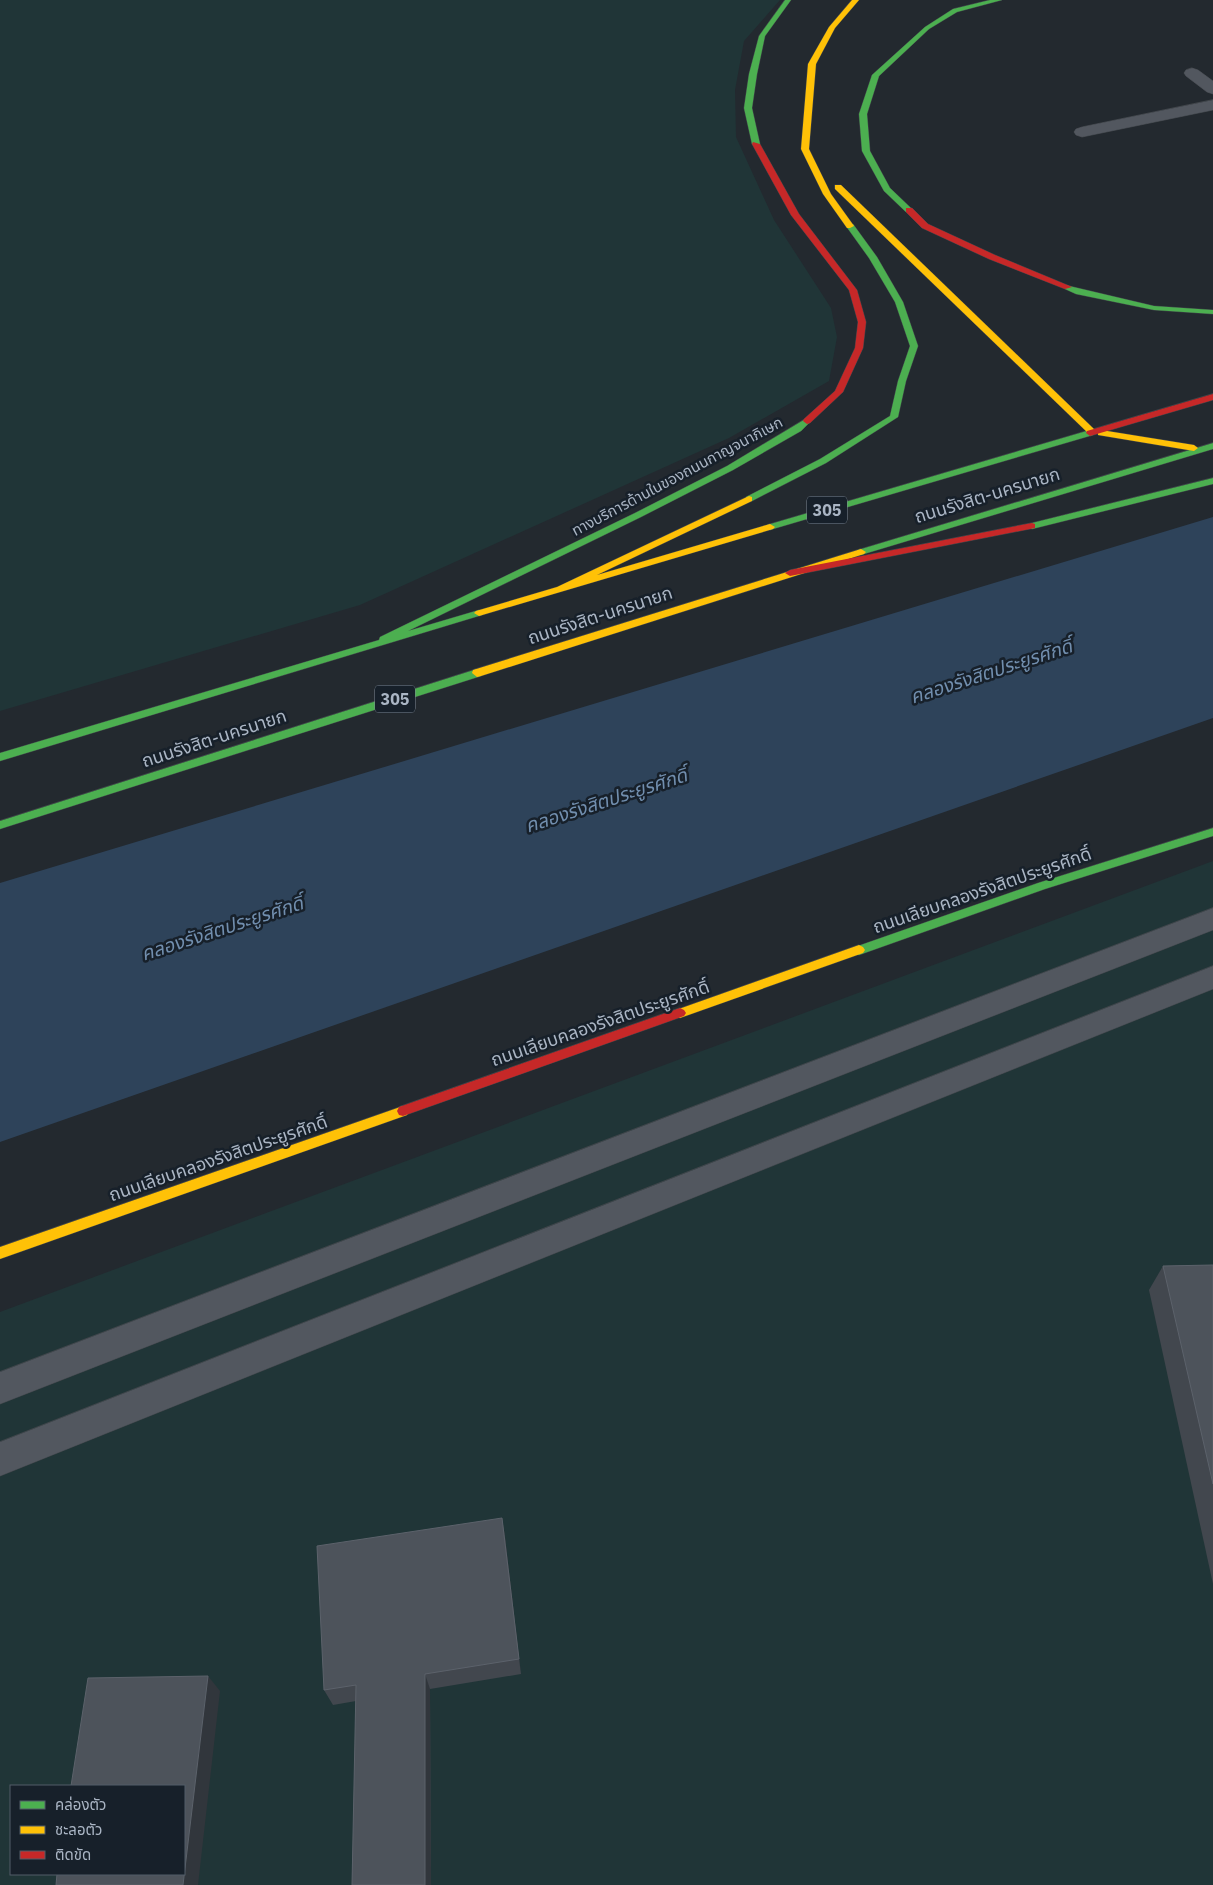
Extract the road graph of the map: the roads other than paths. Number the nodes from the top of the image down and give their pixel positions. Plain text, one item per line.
1 (788, 0) edge
2 (856, 0) edge
3 (999, 0) edge
4 (1192, 73) dead end
5 (1211, 85) edge
6 (1213, 105) edge
7 (1082, 132) dead end
8 (811, 162) junction
9 (1213, 312) edge
10 (1213, 397) edge
11 (1092, 432) junction
12 (1213, 446) edge
13 (1200, 450) junction
14 (1213, 481) edge
15 (790, 573) junction
16 (562, 588) junction
17 (368, 646) junction
18 (0, 758) edge
19 (0, 825) edge
20 (1213, 832) edge
21 (1213, 919) edge
22 (1213, 977) edge
23 (0, 1253) edge
24 (0, 1388) edge
25 (0, 1459) edge

1 - 17 main road, ทางบริการด้านในของถนนกาญจนาภิเษก
2 - 8 main road
3 - 9 main road
4 - 5 lane
6 - 7 lane
8 - 11 main road
8 - 16 main road
10 - 11 main road, ถนนรังสิต-นครนายก / 305
11 - 13 main road
11 - 16 main road, ถนนรังสิต-นครนายก / 305
12 - 13 main road, ถนนรังสิต-นครนายก / 305
13 - 15 main road, ถนนรังสิต-นครนายก / 305
14 - 15 main road
15 - 19 main road, ถนนรังสิต-นครนายก / 305
16 - 17 main road, ถนนรังสิต-นครนายก / 305
17 - 18 main road, ถนนรังสิต-นครนายก / 305
20 - 23 main road, ถนนเลียบคลองรังสิตประยูรศักดิ์
21 - 24 street
22 - 25 street

